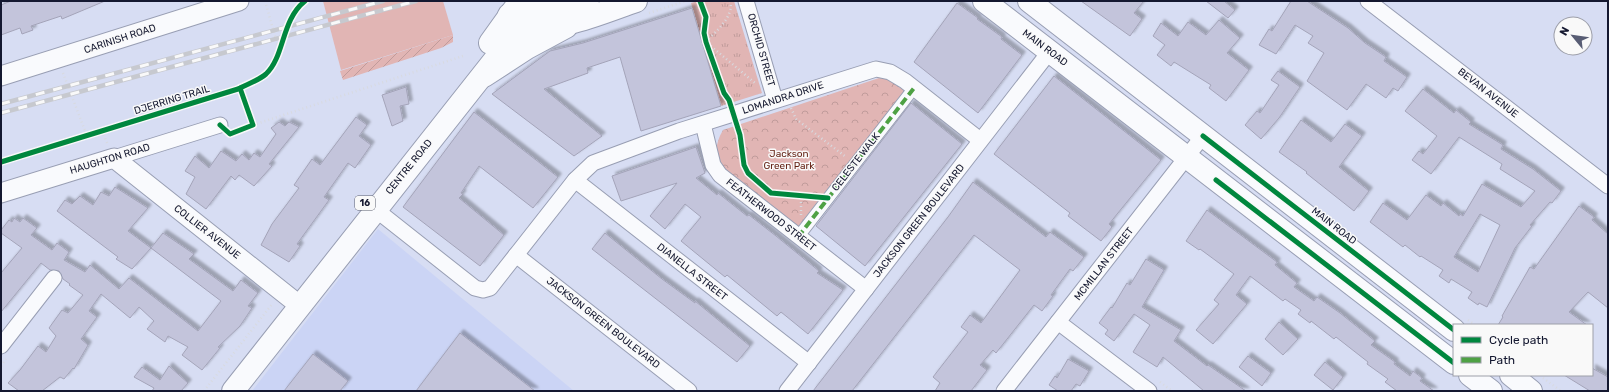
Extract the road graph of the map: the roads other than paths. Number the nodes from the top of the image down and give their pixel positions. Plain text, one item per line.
1 (239, 1) edge
2 (608, 1) edge
3 (636, 1) edge
4 (746, 1) edge
5 (984, 1) edge
6 (1029, 1) edge
7 (1368, 1) edge
8 (525, 9) edge
9 (578, 9) edge
10 (1050, 51) junction
11 (1122, 73) junction
12 (1, 76) edge
13 (479, 79) junction
14 (914, 88) junction
15 (1106, 94) junction
16 (781, 98) junction
17 (702, 124) junction
18 (220, 125) dead end
19 (1203, 136) junction
20 (980, 140) junction
21 (1187, 157) junction
22 (114, 158) junction
23 (575, 180) junction
24 (1608, 186) edge
25 (1, 193) edge
26 (375, 209) junction
27 (798, 237) junction
28 (516, 255) junction
29 (54, 278) dead end
30 (866, 289) junction
31 (1404, 291) junction
32 (291, 298) junction
33 (1388, 311) junction
34 (1058, 322) junction
35 (1453, 329) edge
36 (1, 346) edge
37 (1453, 361) edge
38 (809, 363) junction
39 (1471, 376) edge
40 (1512, 376) edge
41 (219, 391) edge
42 (233, 391) edge
43 (689, 391) edge
44 (787, 391) edge
45 (1004, 391) edge
46 (1149, 391) edge
47 (1491, 391) edge
48 (1531, 391) edge

1 - 12 street, CARINISH ROAD
2 - 9 main road
3 - 9 main road
4 - 16 street, ORCHID STREET
5 - 10 main road, MAIN ROAD
6 - 11 main road, MAIN ROAD
7 - 24 street, BEVAN AVENUE
8 - 9 main road
8 - 13 main road, CENTRE ROAD / 16
8 - 32 main road, CENTRE ROAD / 16
9 - 13 main road
10 - 15 main road, MAIN ROAD
10 - 20 street, JACKSON GREEN BOULEVARD
11 - 15 main road
11 - 19 main road, MAIN ROAD
13 - 26 main road, CENTRE ROAD / 16
14 - 16 street, LOMANDRA DRIVE
14 - 20 street, LOMANDRA DRIVE
14 - 27 street, CELESTE WALK
15 - 21 main road, MAIN ROAD
16 - 17 street, LOMANDRA DRIVE
17 - 23 street, LOMANDRA DRIVE
17 - 27 street, FEATHERWOOD STREET
18 - 22 street, HAUGHTON ROAD
19 - 21 street, MCMILLAN STREET
19 - 31 main road, MAIN ROAD
20 - 30 street, JACKSON GREEN BOULEVARD
21 - 33 main road, MAIN ROAD
21 - 34 street, MCMILLAN STREET
22 - 25 street, HAUGHTON ROAD
22 - 32 street, COLLIER AVENUE
23 - 28 street, LOMANDRA DRIVE
23 - 38 street, DIANELLA STREET
26 - 28 street, LOMANDRA DRIVE
26 - 32 main road, CENTRE ROAD / 16
27 - 30 street, FEATHERWOOD STREET
28 - 43 street, JACKSON GREEN BOULEVARD
29 - 36 street
30 - 38 street, JACKSON GREEN BOULEVARD
31 - 33 main road
31 - 35 main road, MAIN ROAD
32 - 41 main road, CENTRE ROAD / 16
32 - 42 main road, CENTRE ROAD / 16
33 - 37 main road, MAIN ROAD
34 - 45 street, MCMILLAN STREET
34 - 46 street
38 - 44 street, JACKSON GREEN BOULEVARD
39 - 47 main road
40 - 48 main road

